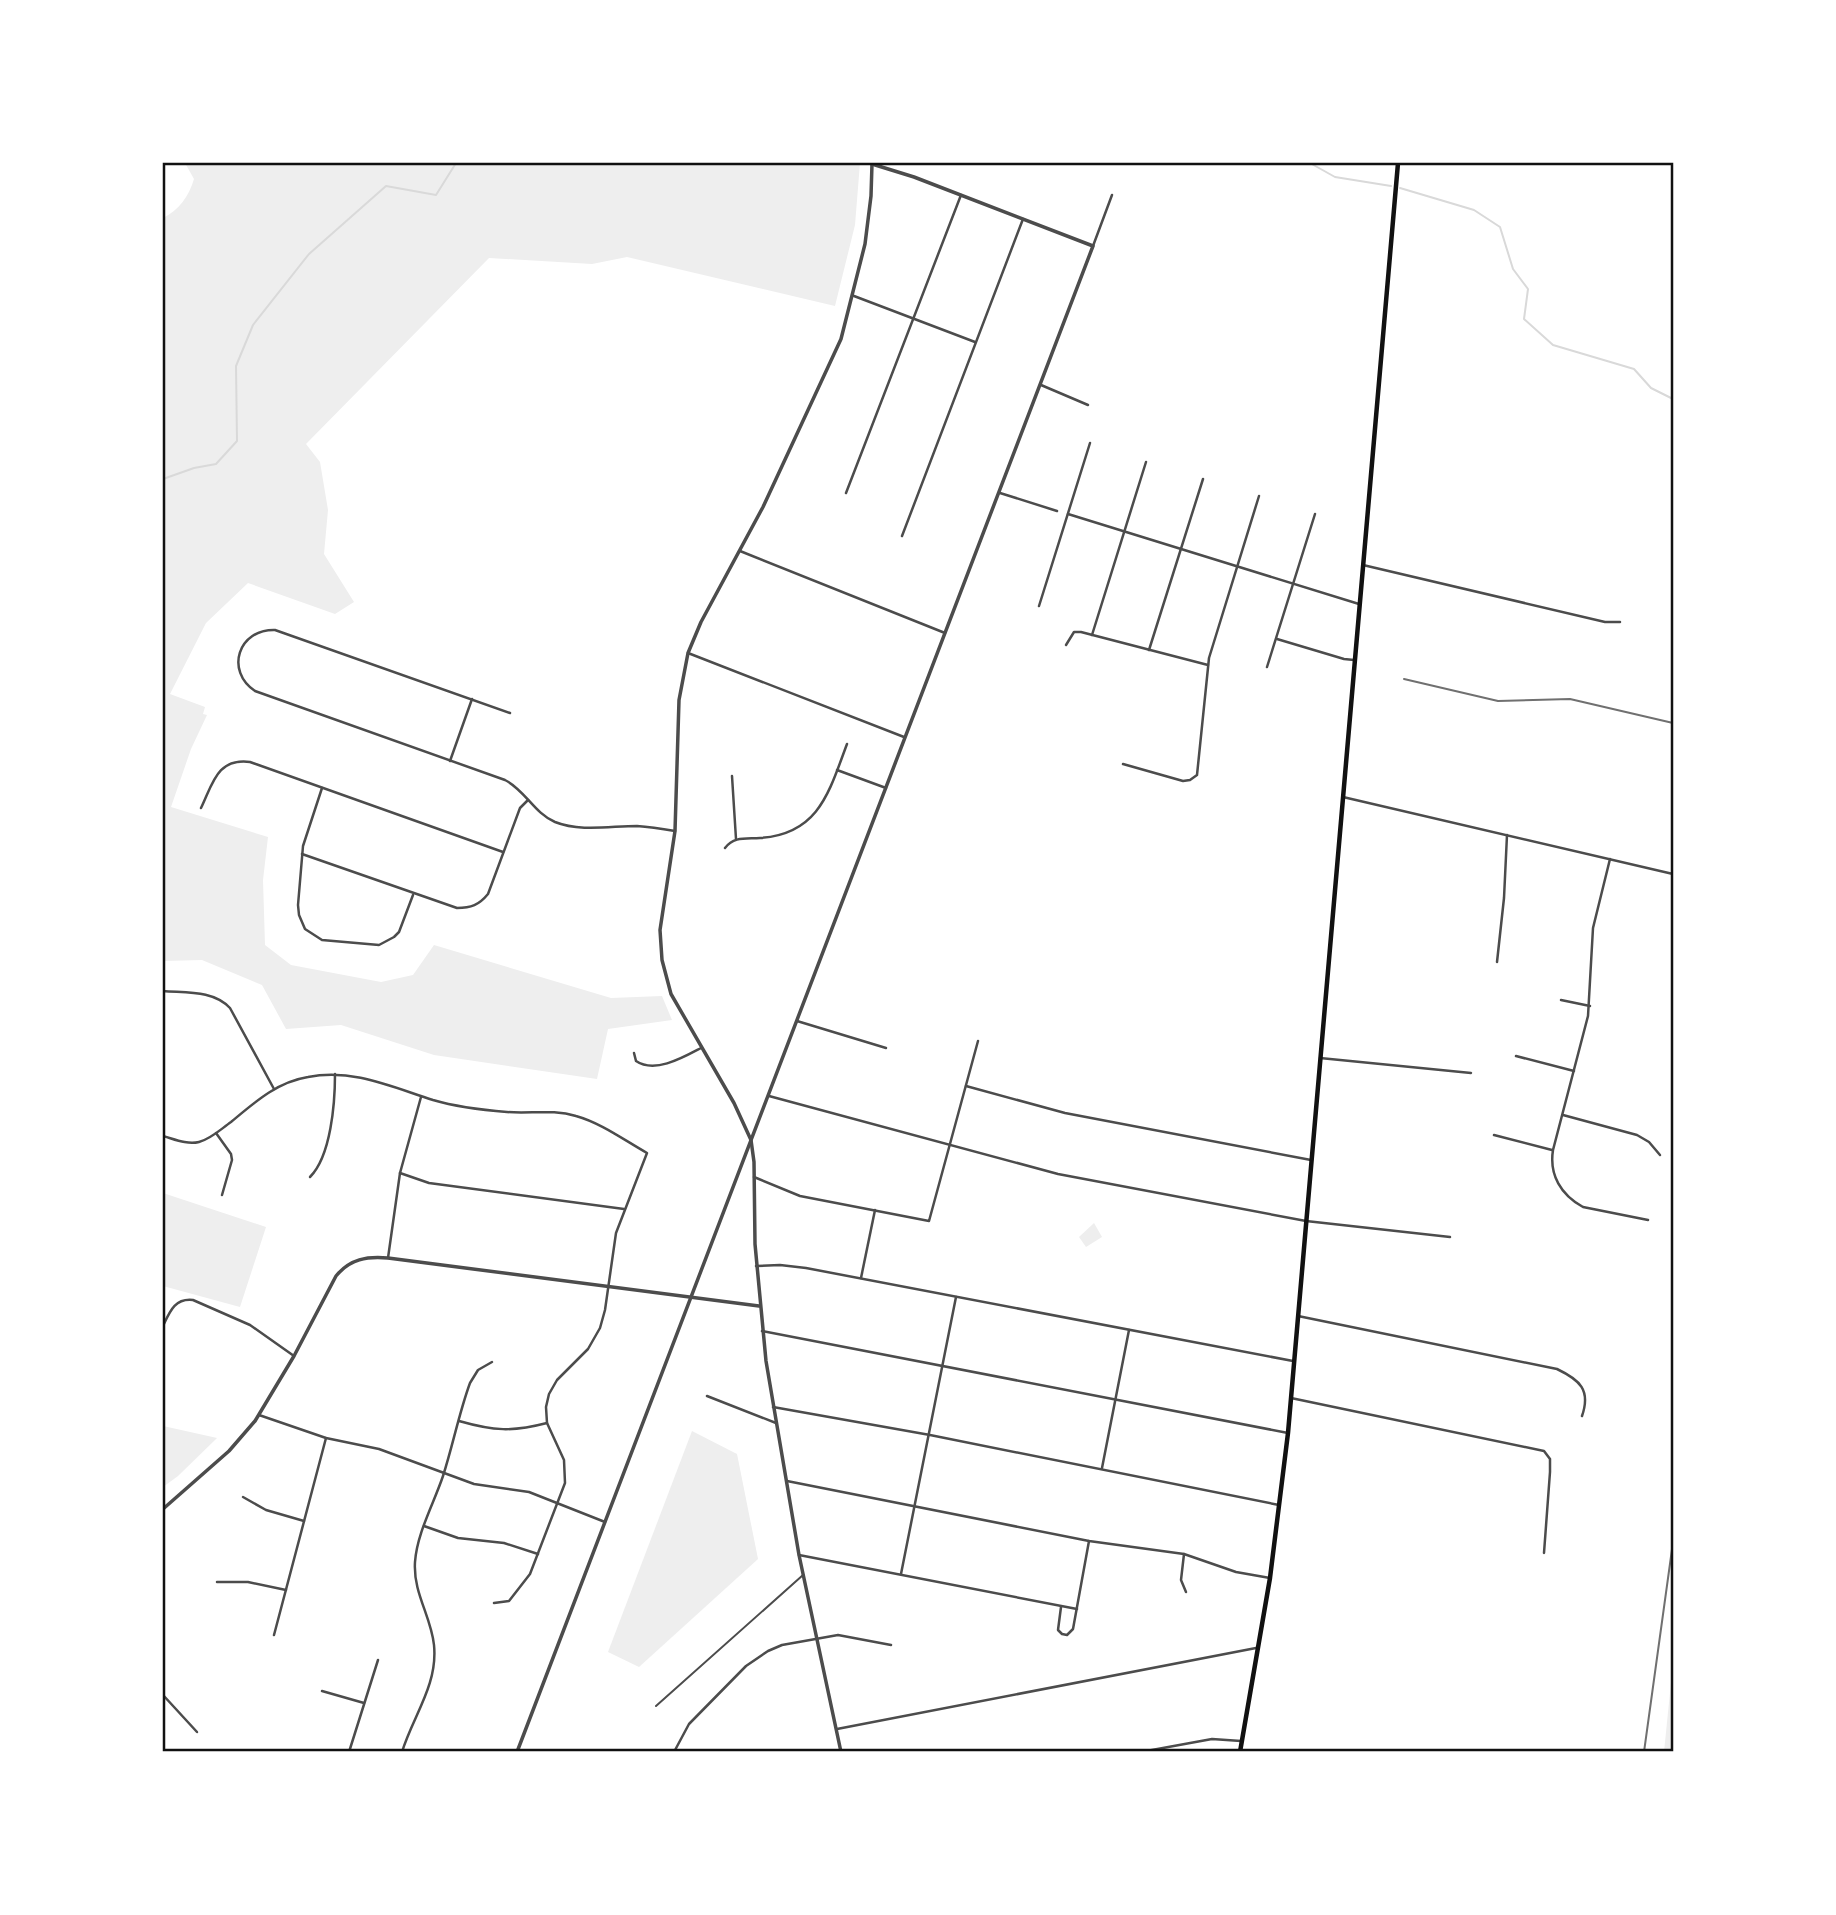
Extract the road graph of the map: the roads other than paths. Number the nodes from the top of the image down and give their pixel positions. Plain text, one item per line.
1 (1398, 163) edge
2 (872, 164) edge
3 (961, 195) junction
4 (1112, 195) dead end
5 (1023, 219) junction
6 (1093, 246) junction
7 (853, 296) junction
8 (913, 319) junction
9 (975, 342) junction
10 (1041, 385) junction
11 (1088, 405) dead end
12 (1090, 443) dead end
13 (1146, 462) dead end
14 (1203, 478) dead end
15 (846, 493) dead end
16 (1000, 493) junction
17 (1259, 496) dead end
18 (1057, 511) dead end
19 (1068, 514) junction
20 (1315, 514) dead end
21 (1124, 531) junction
22 (902, 536) dead end
23 (1180, 549) junction
24 (740, 551) junction
25 (1363, 565) junction
26 (1237, 567) junction
27 (1293, 584) junction
28 (1360, 604) junction
29 (1039, 606) dead end
30 (1620, 622) dead end
31 (946, 633) junction
32 (1092, 635) junction
33 (1277, 639) junction
34 (1066, 645) dead end
35 (1149, 650) junction
36 (688, 653) junction
37 (1355, 660) junction
38 (1208, 665) junction
39 (1268, 667) dead end
40 (472, 699) junction
41 (510, 713) dead end
42 (906, 738) junction
43 (847, 744) dead end
44 (450, 761) junction
45 (1124, 764) dead end
46 (837, 770) junction
47 (732, 776) dead end
48 (322, 788) junction
49 (886, 788) junction
50 (1343, 797) junction
51 (528, 800) junction
52 (201, 807) dead end
53 (675, 831) junction
54 (1507, 835) junction
55 (736, 839) junction
56 (725, 848) dead end
57 (503, 852) junction
58 (302, 854) junction
59 (1610, 859) junction
60 (1673, 874) edge
61 (413, 894) junction
62 (1497, 962) dead end
63 (163, 991) edge
64 (1562, 1000) dead end
65 (1590, 1006) junction
66 (797, 1021) junction
67 (978, 1041) dead end
68 (701, 1048) junction
69 (886, 1048) dead end
70 (634, 1053) dead end
71 (1516, 1056) dead end
72 (1320, 1058) junction
73 (1574, 1070) junction
74 (1471, 1073) dead end
75 (335, 1074) junction
76 (966, 1086) junction
77 (274, 1089) junction
78 (421, 1096) junction
79 (768, 1096) junction
80 (1563, 1115) junction
81 (216, 1133) junction
82 (1494, 1135) dead end
83 (163, 1136) edge
84 (751, 1140) junction
85 (950, 1146) junction
86 (1553, 1150) junction
87 (1660, 1155) dead end
88 (1311, 1160) junction
89 (400, 1173) junction
90 (310, 1177) dead end
91 (754, 1178) junction
92 (222, 1195) dead end
93 (625, 1209) junction
94 (875, 1210) junction
95 (1648, 1220) dead end
96 (1306, 1221) junction
97 (1450, 1237) dead end
98 (388, 1258) junction
99 (756, 1266) junction
100 (861, 1278) junction
101 (609, 1287) junction
102 (691, 1297) junction
103 (956, 1297) junction
104 (759, 1306) junction
105 (1298, 1316) junction
106 (163, 1326) edge
107 (1129, 1330) junction
108 (762, 1331) junction
109 (295, 1356) junction
110 (1294, 1361) junction
111 (492, 1362) dead end
112 (943, 1366) junction
113 (707, 1396) dead end
114 (1291, 1398) junction
115 (1115, 1399) junction
116 (773, 1407) junction
117 (260, 1415) junction
118 (1581, 1416) dead end
119 (459, 1421) junction
120 (547, 1423) junction
121 (776, 1423) junction
122 (1288, 1433) junction
123 (930, 1435) junction
124 (326, 1438) junction
125 (1101, 1469) junction
126 (444, 1474) junction
127 (786, 1481) junction
128 (243, 1497) dead end
129 (558, 1503) junction
130 (1280, 1505) junction
131 (915, 1506) junction
132 (163, 1509) edge
133 (304, 1521) junction
134 (605, 1522) junction
135 (424, 1526) junction
136 (1089, 1541) junction
137 (1544, 1553) dead end
138 (538, 1554) junction
139 (1184, 1554) junction
140 (799, 1555) junction
141 (804, 1574) junction
142 (901, 1574) junction
143 (1270, 1578) junction
144 (217, 1583) dead end
145 (286, 1590) junction
146 (1186, 1592) dead end
147 (494, 1603) dead end
148 (1061, 1606) junction
149 (1077, 1609) junction
150 (274, 1635) dead end
151 (817, 1638) junction
152 (891, 1645) dead end
153 (1258, 1647) junction
154 (377, 1660) dead end
155 (322, 1691) dead end
156 (163, 1695) edge
157 (364, 1703) junction
158 (656, 1706) dead end
159 (837, 1729) junction
160 (197, 1732) dead end
161 (1242, 1741) junction
162 (349, 1752) edge
163 (402, 1752) edge
164 (517, 1752) edge
165 (674, 1752) edge
166 (841, 1752) edge
167 (1141, 1752) edge
168 (1240, 1752) edge

1 - 25 main road
2 - 3 street
2 - 7 street
3 - 5 street
3 - 8 street
4 - 6 street
5 - 6 street
5 - 9 street
6 - 10 street
7 - 8 street
7 - 24 street
8 - 9 street
8 - 15 street
9 - 22 street
10 - 11 street
10 - 16 street
12 - 19 street
13 - 21 street
14 - 23 street
16 - 18 street
16 - 31 street
17 - 26 street
19 - 21 street
19 - 29 street
20 - 27 street
21 - 23 street
21 - 32 street
23 - 26 street
23 - 35 street
24 - 31 street
24 - 36 street
25 - 28 main road
25 - 30 street
26 - 27 street
26 - 38 street
27 - 28 street
27 - 33 street
28 - 37 main road
31 - 42 street
32 - 34 street
32 - 35 street
33 - 37 street
33 - 39 street
35 - 38 street
36 - 42 street
36 - 53 street
37 - 50 main road
38 - 45 street
40 - 41 street
40 - 44 street
40 - 44 street
42 - 49 street
43 - 46 street
44 - 51 street
46 - 49 street
46 - 55 street
47 - 55 street
48 - 52 street
48 - 57 street
48 - 58 street
49 - 66 street
50 - 54 street
50 - 72 main road
51 - 53 street
51 - 57 street
53 - 68 street
54 - 59 street
54 - 62 street
55 - 56 street
57 - 61 street
58 - 61 street
58 - 61 street
59 - 60 street
59 - 65 street
63 - 77 street
64 - 65 street
65 - 73 street
66 - 69 street
66 - 79 street
67 - 76 street
68 - 70 street
68 - 84 street
71 - 73 street
72 - 74 street
72 - 88 main road
73 - 80 street
75 - 77 street
75 - 78 street
75 - 90 street
76 - 85 street
76 - 88 street
77 - 81 street
78 - 89 street
78 - 93 street
79 - 84 street
79 - 85 street
80 - 86 street
80 - 87 street
81 - 83 street
81 - 92 street
82 - 86 street
84 - 91 street
84 - 102 street
85 - 94 street
85 - 96 street
86 - 95 street
88 - 96 main road
89 - 93 street
89 - 98 street
91 - 94 street
91 - 99 street
93 - 101 street
94 - 100 street
96 - 97 street
96 - 105 main road
98 - 101 street
98 - 109 street
99 - 100 street
99 - 104 street
100 - 103 street
101 - 102 street
101 - 120 street
102 - 104 street
102 - 134 street
103 - 107 street
103 - 112 street
104 - 108 street
105 - 110 main road
105 - 118 street
106 - 109 street
107 - 110 street
107 - 115 street
108 - 112 street
108 - 116 street
109 - 117 street
110 - 114 main road
111 - 119 street
112 - 115 street
112 - 123 street
113 - 121 street
114 - 122 main road
114 - 137 street
115 - 122 street
115 - 125 street
116 - 121 street
116 - 123 street
117 - 124 street
117 - 132 street
119 - 120 street
119 - 126 street
120 - 129 street
121 - 127 street
122 - 130 main road
123 - 125 street
123 - 131 street
124 - 126 street
124 - 133 street
125 - 130 street
126 - 129 street
126 - 135 street
127 - 131 street
127 - 140 street
128 - 133 street
129 - 134 street
129 - 138 street
130 - 143 main road
131 - 136 street
131 - 142 street
133 - 145 street
134 - 164 street
135 - 138 street
135 - 163 street
136 - 139 street
136 - 149 street
138 - 147 street
139 - 143 street
139 - 146 street
140 - 141 street
140 - 142 street
141 - 151 street
141 - 158 lane
142 - 148 street
143 - 153 main road
144 - 145 street
145 - 150 street
148 - 149 street
148 - 149 street
151 - 152 street
151 - 159 street
151 - 165 street
153 - 159 street
153 - 161 main road
154 - 157 street
155 - 157 street
156 - 160 street
157 - 162 street
159 - 166 street
161 - 167 street
161 - 168 main road

